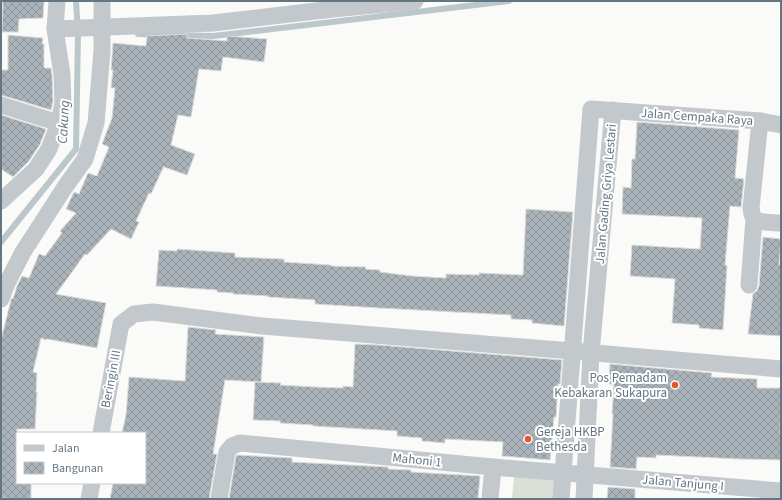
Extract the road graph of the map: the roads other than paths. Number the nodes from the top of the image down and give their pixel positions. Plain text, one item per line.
1 (57, 1) edge
2 (102, 1) edge
3 (415, 1) edge
4 (59, 28) junction
5 (101, 28) junction
6 (1, 105) edge
7 (613, 110) junction
8 (760, 121) junction
9 (59, 123) junction
10 (781, 125) edge
11 (1, 201) edge
12 (754, 219) junction
13 (781, 223) edge
14 (749, 285) dead end
15 (1, 299) edge
16 (572, 351) junction
17 (591, 353) junction
18 (781, 369) edge
19 (101, 432) edge
20 (493, 467) junction
21 (563, 472) junction
22 (586, 474) junction
23 (92, 484) edge
24 (781, 491) edge
25 (89, 499) edge
26 (219, 499) edge
27 (490, 499) edge
28 (561, 499) edge
29 (584, 499) edge

1 - 4 street
2 - 5 street
3 - 5 street
4 - 5 street
4 - 9 street
5 - 15 street
6 - 9 street
7 - 8 street, Jalan Cempaka Raya
7 - 16 street, Jalan Gading Griya Lestari
7 - 17 street, Jalan Gading Griya Lestari
8 - 10 street, Jalan Cempaka Raya
8 - 12 street
9 - 11 street
12 - 13 street
12 - 14 street
16 - 17 street
16 - 19 street, Beringin III
16 - 21 street, Jalan Gading Griya Lestari
17 - 18 street
17 - 22 street, Jalan Gading Griya Lestari
20 - 21 street, Mahoni 1
20 - 26 street, Mahoni 1
20 - 27 street
21 - 22 street, Mahoni 1
21 - 28 street, Jalan Gading Griya Lestari
22 - 24 street, Jalan Tanjung I
22 - 29 street, Jalan Gading Griya Lestari
23 - 25 street

